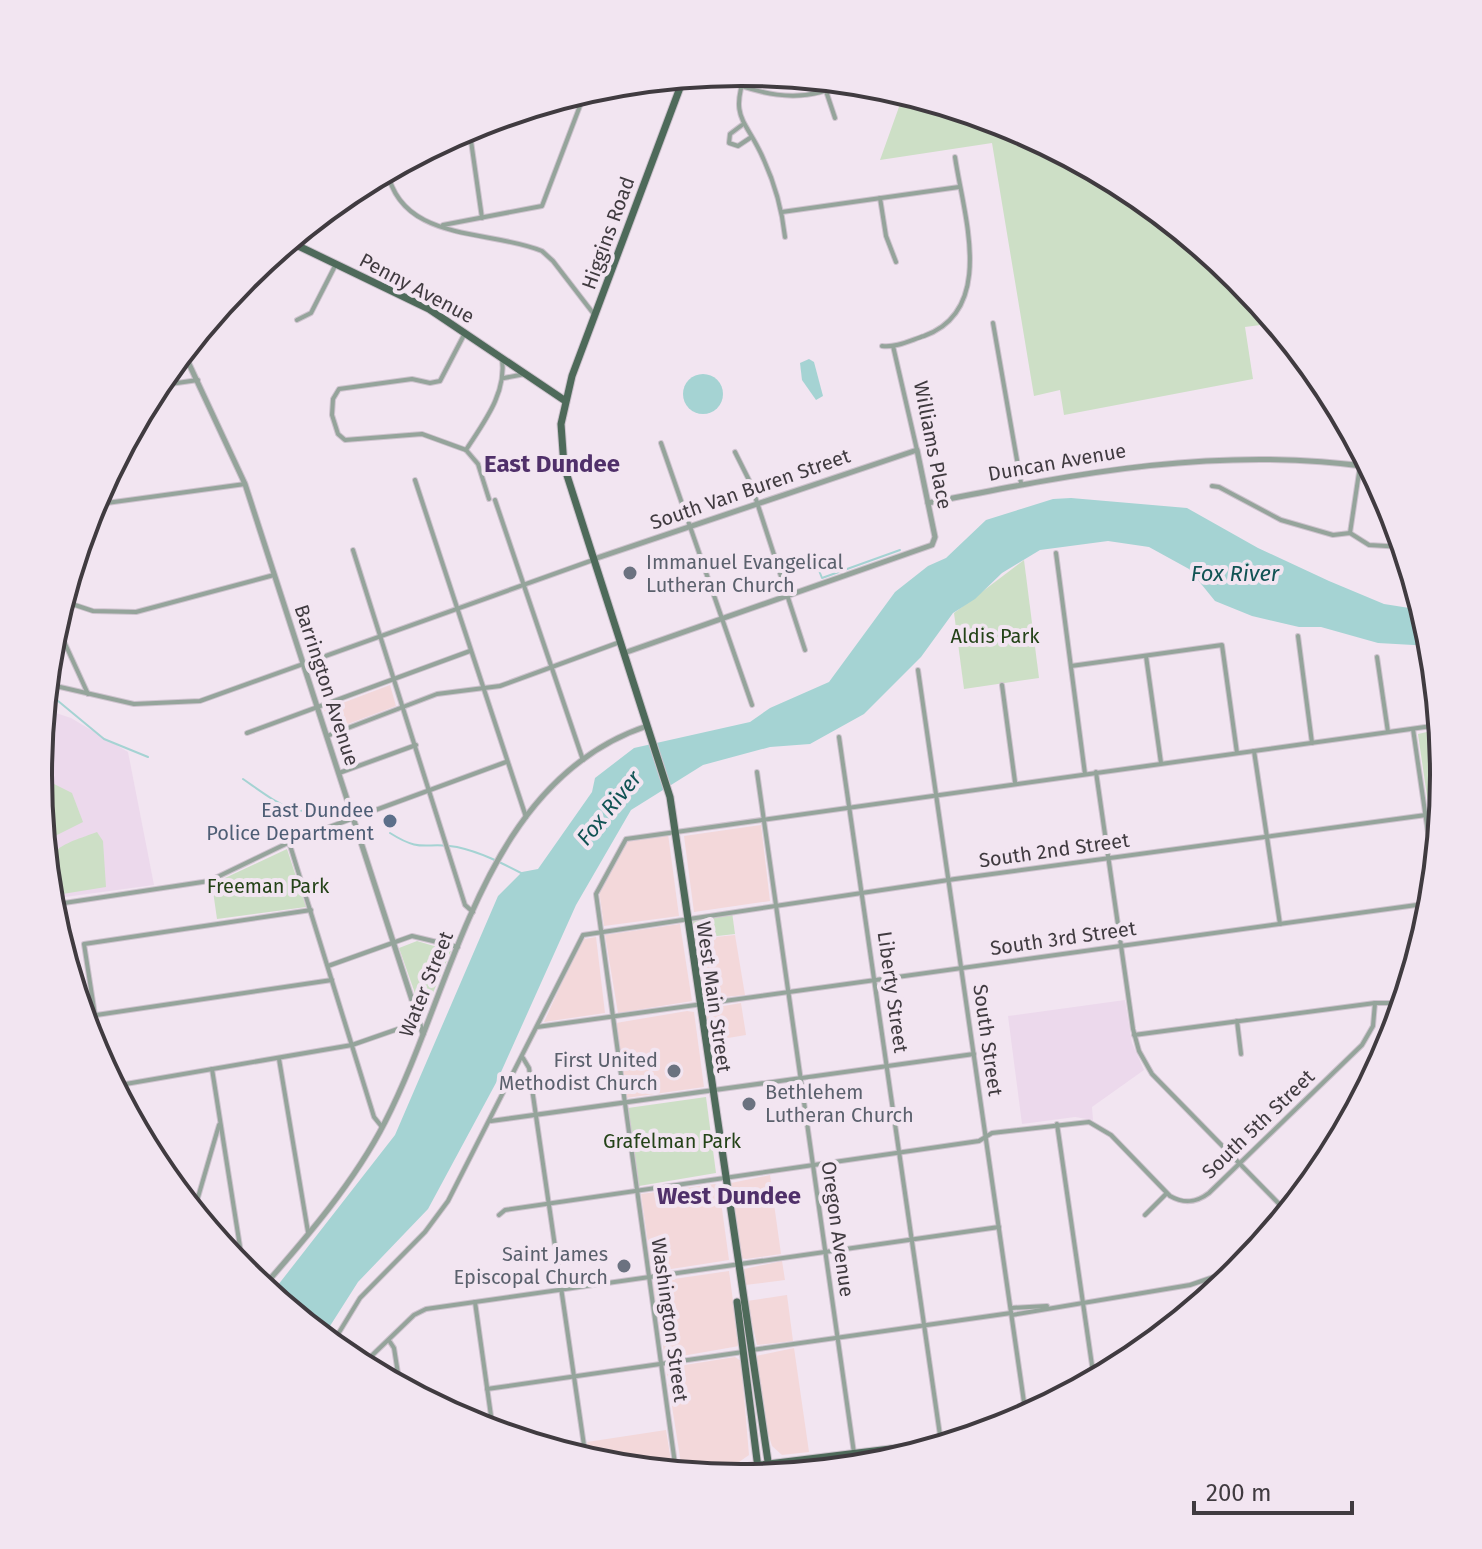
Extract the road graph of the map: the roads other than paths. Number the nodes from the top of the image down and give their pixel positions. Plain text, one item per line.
1 (741, 87) joint
2 (680, 88) edge
3 (826, 91) joint
4 (580, 105) edge
5 (835, 118) dead end
6 (742, 125) junction
7 (751, 138) junction
8 (471, 141) edge
9 (955, 157) dead end
10 (390, 182) edge
11 (959, 187) junction
12 (880, 198) junction
13 (782, 212) junction
14 (482, 218) junction
15 (437, 226) junction
16 (785, 237) dead end
17 (299, 246) edge
18 (896, 262) dead end
19 (336, 264) junction
20 (595, 315) junction
21 (297, 320) dead end
22 (993, 323) dead end
23 (466, 331) junction
24 (882, 346) dead end
25 (893, 346) junction
26 (502, 358) junction
27 (189, 362) edge
28 (525, 374) junction
29 (504, 378) junction
30 (198, 380) junction
31 (174, 383) edge
32 (564, 400) junction
33 (661, 443) dead end
34 (466, 450) junction
35 (917, 450) junction
36 (735, 452) dead end
37 (1357, 466) edge
38 (1359, 471) edge
39 (415, 480) dead end
40 (1021, 483) junction
41 (245, 484) junction
42 (1212, 486) dead end
43 (108, 503) edge
44 (928, 503) junction
45 (757, 504) junction
46 (690, 527) junction
47 (1350, 533) junction
48 (1391, 546) edge
49 (353, 550) dead end
50 (1056, 553) dead end
51 (593, 560) junction
52 (274, 575) junction
53 (523, 585) junction
54 (788, 596) junction
55 (73, 604) edge
56 (457, 610) junction
57 (721, 619) junction
58 (1298, 636) dead end
59 (382, 637) junction
60 (65, 642) edge
61 (620, 642) junction
62 (805, 650) dead end
63 (470, 651) junction
64 (624, 653) junction
65 (1146, 656) junction
66 (1377, 657) dead end
67 (304, 665) junction
68 (1071, 666) junction
69 (551, 667) junction
70 (918, 670) dead end
71 (395, 678) junction
72 (1002, 685) dead end
73 (58, 686) edge
74 (483, 688) junction
75 (88, 694) junction
76 (752, 705) dead end
77 (317, 707) junction
78 (404, 707) junction
79 (648, 725) junction
80 (1429, 727) edge
81 (1413, 729) junction
82 (1388, 732) junction
83 (247, 733) dead end
84 (327, 736) junction
85 (839, 737) dead end
86 (1312, 743) junction
87 (416, 745) junction
88 (1254, 751) junction
89 (1237, 753) junction
90 (583, 760) junction
91 (506, 762) junction
92 (1161, 763) junction
93 (757, 772) dead end
94 (1096, 772) junction
95 (339, 773) junction
96 (1085, 774) junction
97 (1015, 783) junction
98 (430, 790) junction
99 (936, 794) junction
100 (849, 807) junction
101 (1426, 815) junction
102 (353, 817) junction
103 (526, 817) junction
104 (763, 819) junction
105 (1428, 829) edge
106 (675, 831) junction
107 (1267, 837) junction
108 (289, 841) junction
109 (1108, 858) junction
110 (948, 881) junction
111 (862, 893) junction
112 (64, 903) edge
113 (1418, 905) edge
114 (776, 906) junction
115 (311, 910) junction
116 (473, 912) junction
117 (687, 918) junction
118 (1280, 924) junction
119 (600, 932) junction
120 (392, 943) junction
121 (1121, 946) junction
122 (458, 947) junction
123 (328, 966) junction
124 (961, 968) junction
125 (332, 980) junction
126 (875, 980) junction
127 (788, 992) junction
128 (1375, 1003) junction
129 (1390, 1003) edge
130 (699, 1005) junction
131 (94, 1011) edge
132 (95, 1015) edge
133 (610, 1018) junction
134 (1237, 1021) junction
135 (418, 1022) junction
136 (537, 1027) junction
137 (423, 1034) junction
138 (1134, 1035) junction
139 (352, 1045) junction
140 (974, 1054) junction
141 (1241, 1054) dead end
142 (523, 1058) junction
143 (279, 1059) junction
144 (887, 1066) junction
145 (212, 1069) junction
146 (800, 1079) junction
147 (126, 1084) edge
148 (711, 1092) junction
149 (623, 1104) junction
150 (536, 1117) junction
151 (220, 1121) junction
152 (491, 1121) junction
153 (1057, 1124) junction
154 (382, 1127) junction
155 (986, 1137) junction
156 (900, 1153) junction
157 (1240, 1163) junction
158 (813, 1165) junction
159 (724, 1178) junction
160 (635, 1191) junction
161 (1166, 1193) junction
162 (198, 1198) edge
163 (549, 1204) junction
164 (1280, 1204) edge
165 (499, 1215) dead end
166 (1145, 1215) dead end
167 (999, 1227) junction
168 (308, 1232) junction
169 (912, 1239) junction
170 (240, 1247) edge
171 (825, 1252) junction
172 (736, 1264) junction
173 (648, 1277) junction
174 (271, 1278) edge
175 (1208, 1280) edge
176 (562, 1290) junction
177 (1083, 1301) junction
178 (475, 1302) junction
179 (1011, 1312) junction
180 (925, 1325) junction
181 (339, 1333) edge
182 (837, 1338) junction
183 (390, 1342) junction
184 (746, 1351) junction
185 (373, 1356) edge
186 (660, 1364) junction
187 (1092, 1367) edge
188 (398, 1372) edge
189 (574, 1377) junction
190 (487, 1389) junction
191 (1024, 1402) edge
192 (491, 1416) edge
193 (940, 1434) edge
194 (584, 1445) edge
195 (869, 1451) edge
196 (854, 1453) junction
197 (674, 1460) edge
198 (758, 1463) edge
199 (768, 1463) edge
200 (771, 1463) edge

1 - 3 street
1 - 6 street
2 - 20 main road, Higgins Road
3 - 5 street
4 - 14 street
6 - 7 street
6 - 7 street
7 - 13 street
8 - 14 street
9 - 11 street
10 - 15 street
11 - 12 street
11 - 25 street
12 - 13 street
12 - 18 street
13 - 16 street
14 - 15 street
15 - 20 street
17 - 19 main road, Penny Avenue
19 - 21 street
19 - 23 main road, Penny Avenue
20 - 32 main road, Higgins Road
22 - 40 street
23 - 26 main road, Penny Avenue
23 - 34 street
24 - 25 street
25 - 35 street, Williams Place
26 - 28 main road, Penny Avenue
26 - 29 street
27 - 30 street, Barrington Avenue
28 - 29 street
28 - 32 main road, Penny Avenue
29 - 34 street
30 - 31 street
30 - 41 street, Barrington Avenue
32 - 51 main road, Higgins Road
33 - 46 street
34 - 53 street
35 - 44 street, Williams Place
35 - 45 street, South Van Buren Street
36 - 45 street
37 - 40 street, Duncan Avenue
38 - 47 street
39 - 56 street
40 - 44 street, Duncan Avenue
41 - 43 street
41 - 52 street, Barrington Avenue
42 - 47 street
44 - 54 street, Williams Place
45 - 46 street, South Van Buren Street
45 - 54 street
46 - 51 street, South Van Buren Street
46 - 57 street
47 - 48 street
49 - 59 street
50 - 68 street
51 - 53 street
51 - 61 main road, West Main Street
52 - 55 street
52 - 67 street, Barrington Avenue
53 - 56 street
53 - 69 street
54 - 57 street
54 - 62 street
56 - 59 street
56 - 63 street
57 - 64 street
57 - 76 street
58 - 86 street
59 - 67 street
59 - 71 street
60 - 75 street
61 - 64 main road, West Main Street
61 - 69 street
63 - 71 street
63 - 74 street
64 - 79 main road, West Main Street
65 - 68 street
65 - 89 street
65 - 92 street
66 - 82 street
67 - 75 street
67 - 77 street, Barrington Avenue
68 - 96 street
69 - 74 street
69 - 90 street
70 - 99 street, South Street
71 - 77 street
71 - 78 street
72 - 97 street
73 - 75 street
74 - 78 street
74 - 91 street
77 - 83 street
77 - 84 street, Barrington Avenue
78 - 84 street
78 - 87 street
79 - 90 street, Water Street
79 - 106 main road, West Main Street
80 - 81 street
81 - 82 street
81 - 101 street
82 - 86 street
84 - 95 street, Barrington Avenue
85 - 100 street, Liberty Street
86 - 88 street
87 - 95 street
87 - 98 street
88 - 89 street
88 - 107 street
89 - 92 street
90 - 103 street, Water Street
91 - 98 street
91 - 103 street
92 - 94 street
93 - 104 street, Oregon Avenue
94 - 96 street
94 - 109 street
95 - 102 street, Barrington Avenue
96 - 97 street
97 - 99 street
98 - 102 street
98 - 116 street
99 - 100 street
99 - 110 street, South Street
100 - 104 street
100 - 111 street, Liberty Street
101 - 105 street
101 - 107 street, South 2nd Street
102 - 108 street
102 - 120 street, Barrington Avenue
103 - 116 street, Water Street
104 - 106 street
104 - 114 street, Oregon Avenue
106 - 117 main road, West Main Street
106 - 119 street, Washington Street
107 - 109 street, South 2nd Street
107 - 118 street
108 - 112 street
108 - 115 street
109 - 110 street, South 2nd Street
109 - 121 street
110 - 111 street, South 2nd Street
110 - 124 street, South Street
111 - 114 street, South 2nd Street
111 - 126 street, Liberty Street
113 - 118 street, South 3rd Street
114 - 117 street, South 2nd Street
114 - 127 street, Oregon Avenue
115 - 123 street
115 - 131 street
116 - 122 street, Water Street
117 - 119 street, South 2nd Street
117 - 130 main road, West Main Street
118 - 121 street, South 3rd Street
119 - 133 street, Washington Street
119 - 136 street, South 2nd Street
120 - 122 street
120 - 123 street
120 - 135 street, Barrington Avenue
121 - 124 street, South 3rd Street
121 - 138 street
122 - 137 street, Water Street
123 - 125 street
124 - 126 street, South 3rd Street
124 - 140 street, South Street
125 - 132 street
125 - 139 street
126 - 127 street, South 3rd Street
126 - 144 street, Liberty Street
127 - 130 street, South 3rd Street
127 - 146 street, Oregon Avenue
128 - 129 street
128 - 134 street
128 - 157 street, South 5th Street
130 - 133 street, South 3rd Street
130 - 148 main road, West Main Street
133 - 136 street, South 3rd Street
133 - 149 street, Washington Street
134 - 138 street
134 - 141 street
135 - 137 street, Barrington Avenue
135 - 139 street
136 - 142 street
137 - 154 street, Water Street
138 - 157 street
139 - 143 street
139 - 154 street
140 - 144 street
140 - 155 street, South Street
142 - 150 street
142 - 152 street
143 - 145 street
143 - 168 street
144 - 146 street
144 - 156 street, Liberty Street
145 - 147 street
145 - 151 street
146 - 148 street
146 - 158 street, Oregon Avenue
148 - 149 street
148 - 159 main road, West Main Street
149 - 150 street
149 - 160 street, Washington Street
150 - 152 street
150 - 163 street
151 - 162 street
151 - 170 street
152 - 181 street
153 - 155 street
153 - 161 street
153 - 177 street
154 - 168 street, Water Street
155 - 156 street
155 - 167 street, South Street
156 - 158 street
156 - 169 street, Liberty Street
157 - 161 street, South 5th Street
157 - 164 street
158 - 159 street
158 - 171 street, Oregon Avenue
159 - 160 street
159 - 172 main road, West Main Street
160 - 163 street
160 - 173 street, Washington Street
161 - 166 street
163 - 165 street
163 - 176 street
167 - 169 street
167 - 179 street, South Street
168 - 174 street, Water Street
169 - 171 street
169 - 180 street, Liberty Street
171 - 172 street
171 - 182 street, Oregon Avenue
172 - 173 street
172 - 184 main road, West Main Street
173 - 176 street
173 - 186 street, Washington Street
175 - 177 street
176 - 178 street
176 - 189 street
177 - 179 street
177 - 187 street
178 - 183 street
178 - 190 street
179 - 180 street
179 - 191 street, South Street
180 - 182 street
180 - 193 street, Liberty Street
182 - 184 street
182 - 196 street, Oregon Avenue
183 - 185 street
183 - 188 street
184 - 186 street
184 - 198 main road, West Main Street
184 - 199 main road, West Main Street
186 - 189 street
186 - 197 street, Washington Street
189 - 190 street
189 - 194 street
190 - 192 street
195 - 196 main road
196 - 200 main road

